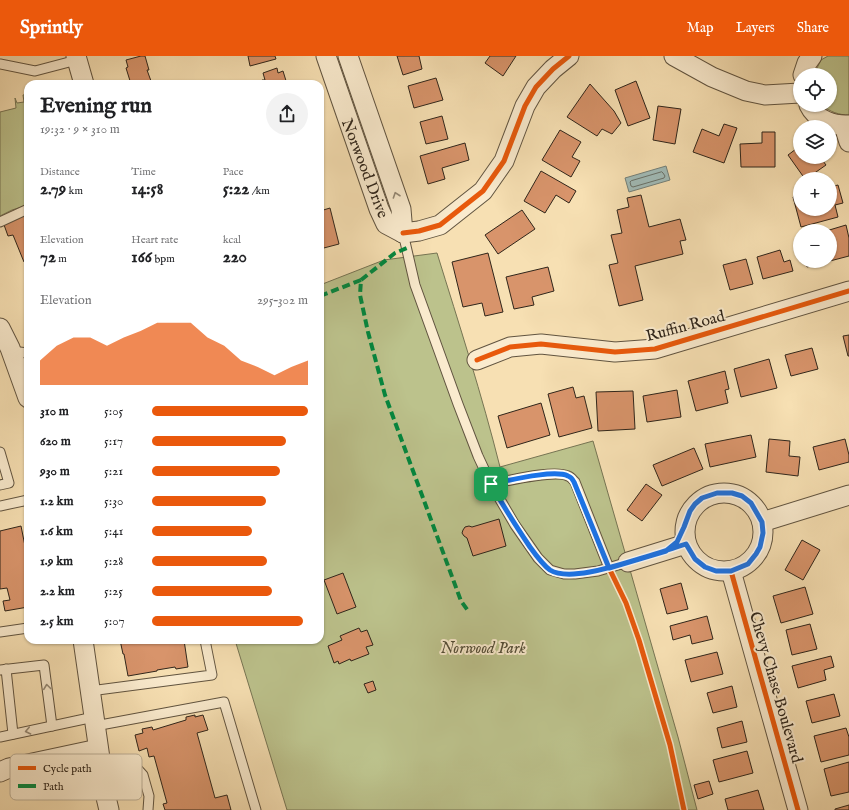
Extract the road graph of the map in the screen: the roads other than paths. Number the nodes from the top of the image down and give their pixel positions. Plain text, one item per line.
1 (326, 56) edge
2 (569, 56) edge
3 (674, 56) edge
4 (812, 56) edge
5 (77, 58) edge
6 (350, 63) edge
7 (0, 64) edge
8 (805, 68) edge
9 (333, 77) junction
10 (83, 80) edge
11 (793, 93) edge
12 (814, 112) edge
13 (847, 131) edge
14 (24, 211) edge
15 (0, 222) edge
16 (403, 233) junction
17 (849, 291) edge
18 (0, 328) edge
19 (20, 352) edge
20 (477, 360) dead end
21 (24, 375) edge
22 (0, 452) edge
23 (0, 484) edge
24 (491, 484) junction
25 (849, 495) edge
26 (24, 501) edge
27 (0, 506) edge
28 (762, 522) junction
29 (685, 536) junction
30 (628, 562) joint
31 (609, 568) junction
32 (731, 571) junction
33 (24, 629) edge
34 (0, 632) edge
35 (84, 644) edge
36 (206, 644) edge
37 (3, 670) edge
38 (90, 691) junction
39 (94, 721) junction
40 (52, 726) junction
41 (13, 734) junction
42 (0, 737) edge
43 (99, 754) edge
44 (10, 768) edge
45 (0, 772) edge
46 (142, 774) edge
47 (107, 800) edge
48 (109, 810) edge
49 (148, 810) edge
50 (256, 810) edge
51 (798, 810) edge

1 - 9 street, Norwood Drive
2 - 16 street
3 - 11 street
4 - 8 street
5 - 7 lane
5 - 10 street
6 - 9 street
16 -> 6 street, Norwood Drive
9 - 16 street, Norwood Drive
12 - 13 street
14 - 15 lane
16 - 24 lane
17 - 20 street, Ruffin Road
18 - 19 street
19 - 21 street
22 - 23 lane
24 - 31 lane
24 - 31 lane
25 - 28 street
26 - 27 lane
28 - 29 street
28 - 32 street
29 - 30 street
29 - 32 street
30 - 31 lane
32 - 51 street, Chevy Chase Boulevard
33 - 34 lane
35 - 38 street
36 - 38 lane
40 -> 37 lane
37 - 41 lane
38 - 39 street
39 - 40 lane
39 - 43 street
39 - 50 lane
40 -> 41 lane
41 - 42 lane
44 - 45 street
46 - 49 lane
47 - 48 street

